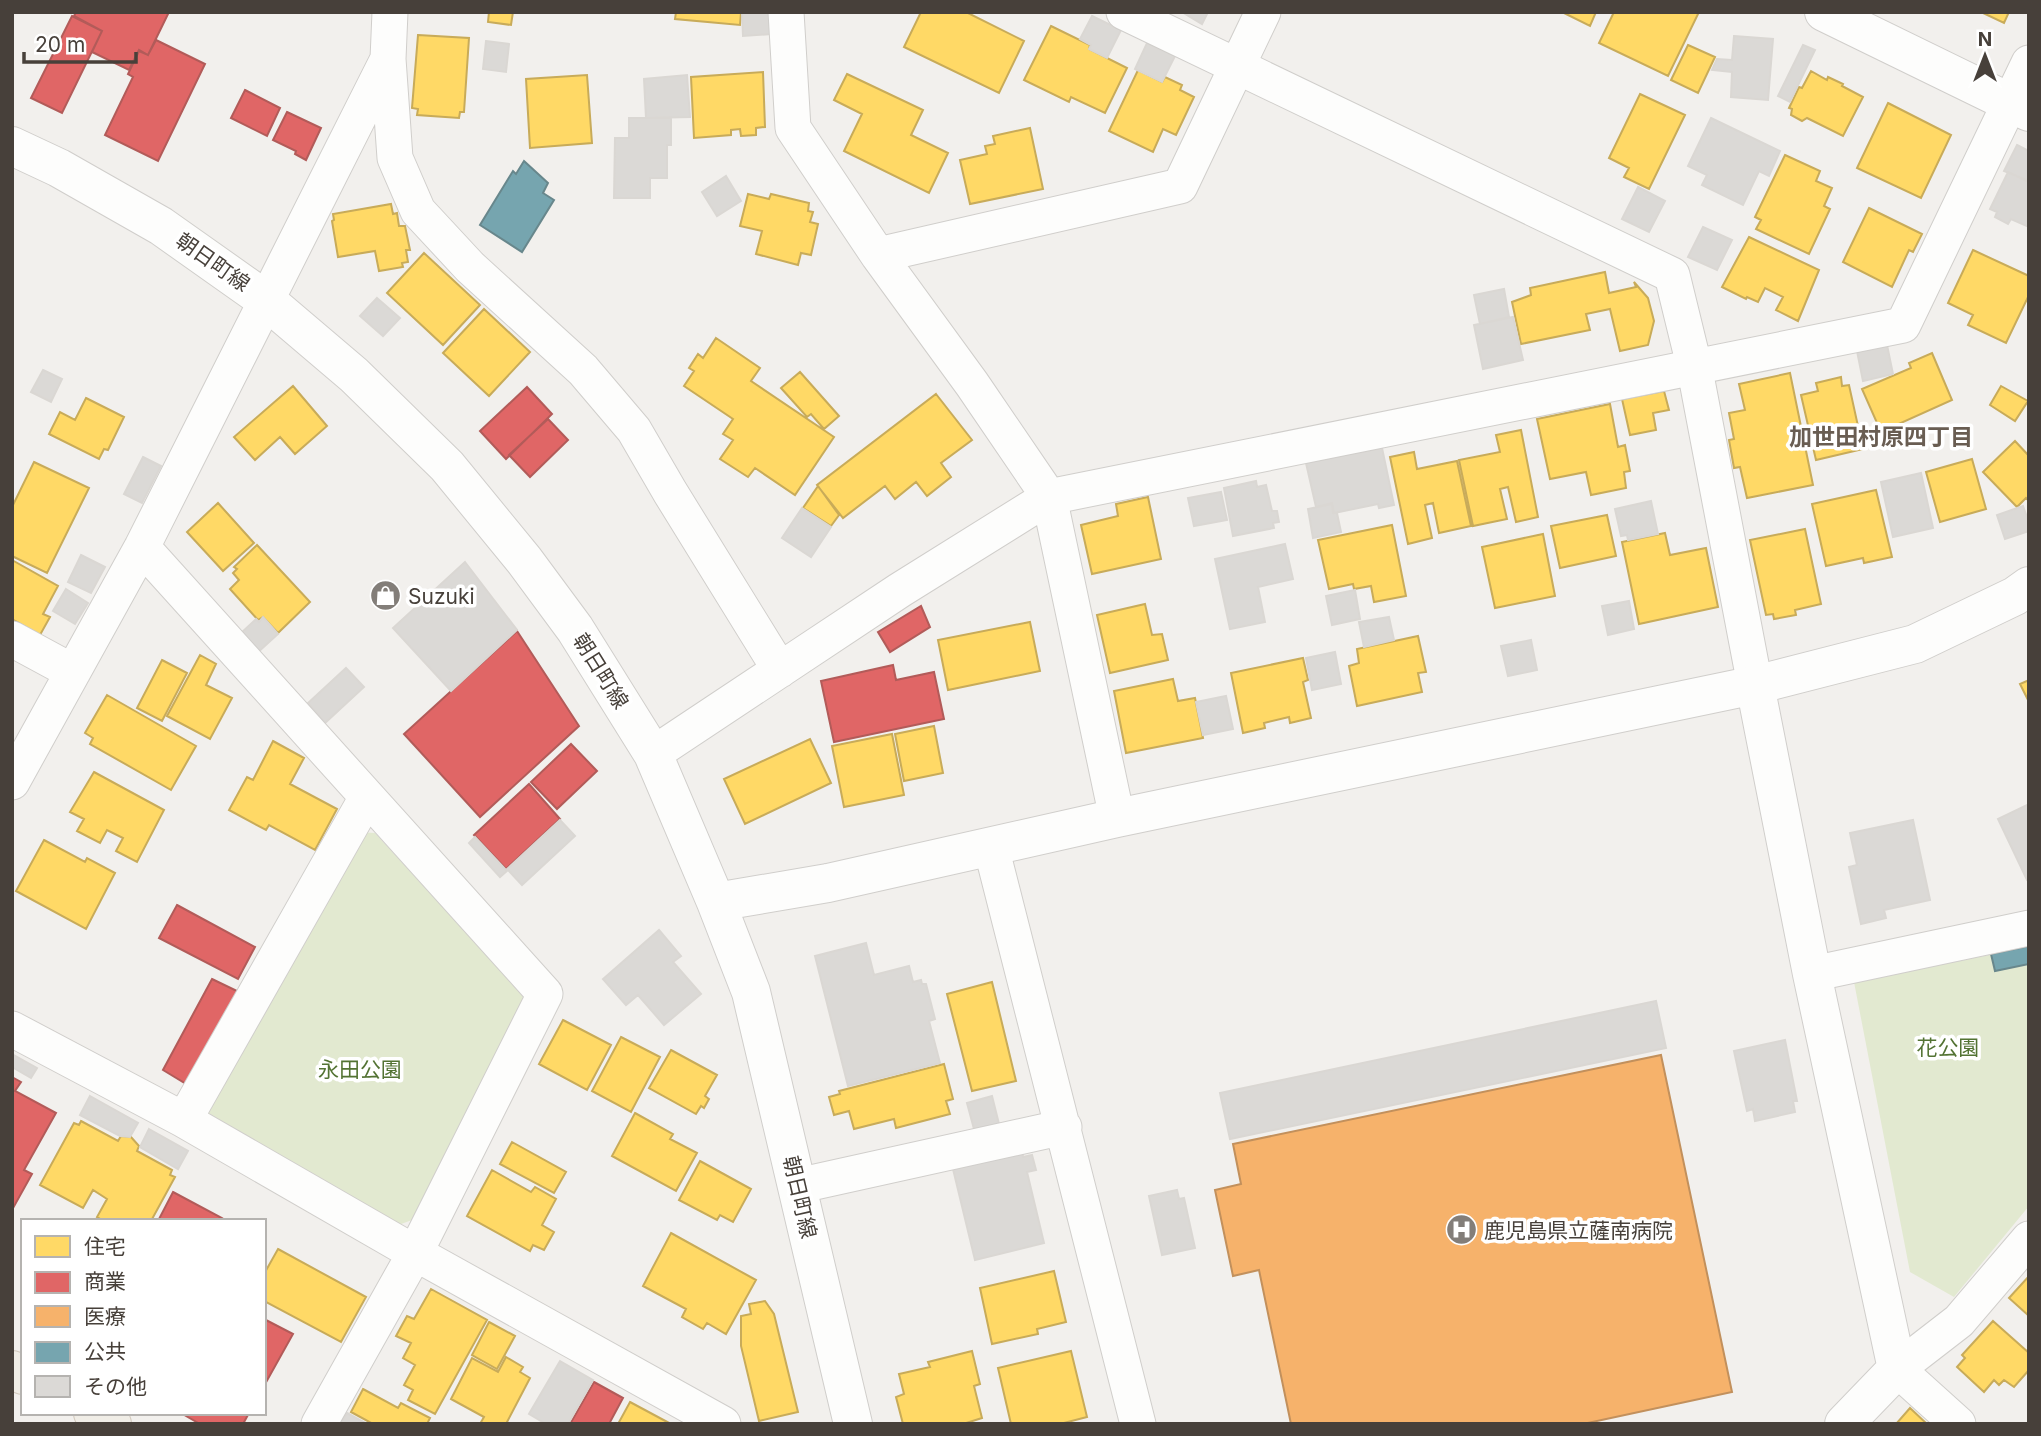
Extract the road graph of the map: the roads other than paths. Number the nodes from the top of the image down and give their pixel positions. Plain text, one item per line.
1 (390, 12) edge
2 (786, 12) edge
3 (1124, 12) edge
4 (1263, 12) edge
5 (1824, 12) edge
6 (388, 59) junction
7 (2029, 63) edge
8 (1236, 66) junction
9 (2019, 107) edge
10 (12, 146) edge
11 (878, 256) junction
12 (268, 301) junction
13 (1694, 365) junction
14 (1049, 497) junction
15 (142, 547) junction
16 (2029, 586) edge
17 (12, 639) edge
18 (780, 670) junction
19 (73, 671) junction
20 (1755, 685) junction
21 (653, 754) junction
22 (12, 782) edge
23 (366, 799) junction
24 (1117, 818) junction
25 (991, 847) junction
26 (716, 902) junction
27 (2029, 928) edge
28 (1812, 974) junction
29 (12, 1029) edge
30 (184, 1120) junction
31 (1064, 1127) junction
32 (797, 1186) junction
33 (2029, 1239) edge
34 (415, 1253) junction
35 (1897, 1369) junction
36 (96, 1415) edge
37 (112, 1424) edge
38 (318, 1424) edge
39 (723, 1424) edge
40 (853, 1424) edge
41 (1138, 1424) edge
42 (1844, 1424) edge
43 (1958, 1424) edge

1 - 6 street
2 - 11 street
3 - 8 street
4 - 8 street
5 - 9 street
6 - 12 street
6 - 18 street
7 - 9 street
8 - 11 street
8 - 13 street
9 - 13 street
10 - 12 street, 朝日町線
11 - 14 street
12 - 15 street
12 - 21 street, 朝日町線
13 - 14 street
13 - 20 street
14 - 18 street
14 - 24 street
15 - 19 street
15 - 23 street
16 - 20 street
17 - 19 street
18 - 21 street
19 - 22 street
20 - 24 street
20 - 28 street
21 - 26 street, 朝日町線
23 - 30 street
23 - 34 street
24 - 25 street
25 - 26 street
25 - 31 street
26 - 32 street, 朝日町線
27 - 28 street
28 - 35 street
29 - 30 street
30 - 34 street
31 - 32 street
31 - 41 street
32 - 40 street, 朝日町線
33 - 35 street
34 - 38 street
34 - 39 street
35 - 42 street
35 - 43 street
36 - 37 main road

